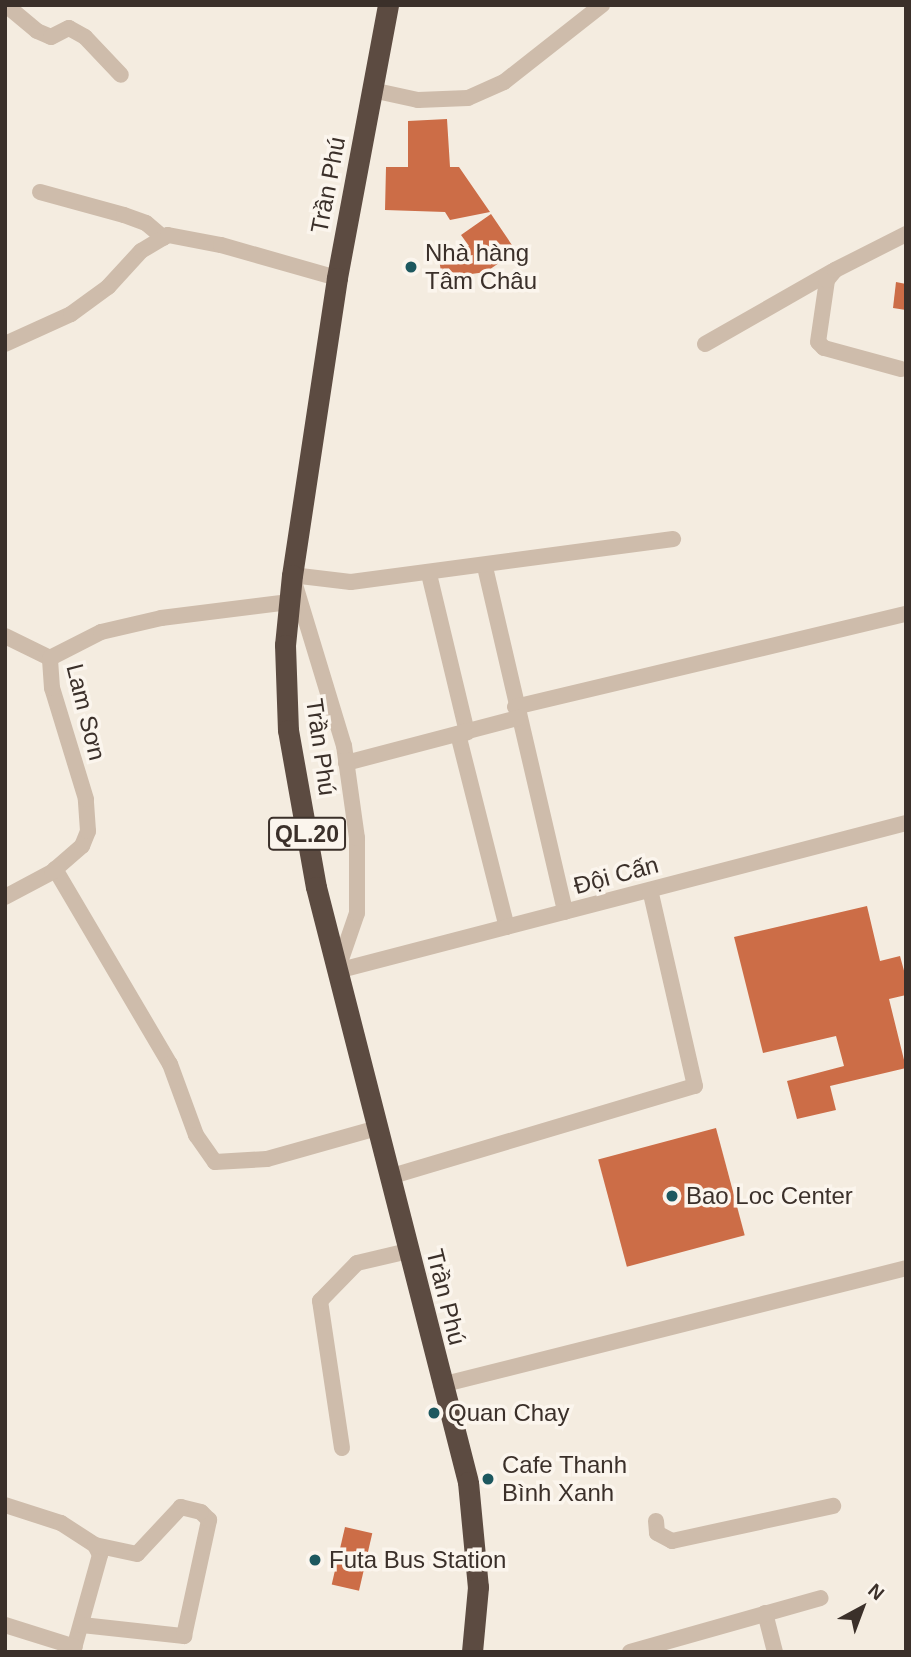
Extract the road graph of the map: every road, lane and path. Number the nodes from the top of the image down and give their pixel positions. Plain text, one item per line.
1 (6, 5) edge
2 (388, 5) edge
3 (602, 5) edge
4 (121, 75) dead end
5 (372, 90) junction
6 (40, 192) dead end
7 (906, 234) edge
8 (164, 238) junction
9 (835, 270) junction
10 (337, 278) junction
11 (5, 344) edge
12 (705, 344) dead end
13 (901, 369) dead end
14 (673, 539) dead end
15 (485, 568) junction
16 (429, 574) junction
17 (292, 576) junction
18 (289, 602) junction
19 (906, 614) edge
20 (5, 636) edge
21 (50, 658) junction
22 (517, 713) junction
23 (462, 733) junction
24 (346, 763) junction
25 (906, 823) edge
26 (55, 869) junction
27 (650, 890) junction
28 (5, 897) edge
29 (565, 912) junction
30 (507, 927) junction
31 (338, 971) junction
32 (377, 1128) junction
33 (389, 1177) junction
34 (408, 1251) junction
35 (906, 1268) edge
36 (442, 1385) junction
37 (342, 1448) dead end
38 (5, 1505) edge
39 (833, 1506) dead end
40 (656, 1521) dead end
41 (95, 1545) junction
42 (821, 1598) dead end
43 (765, 1613) junction
44 (5, 1625) edge
45 (82, 1625) junction
46 (658, 1647) edge
47 (74, 1649) edge
48 (472, 1652) edge
49 (630, 1652) edge
50 (775, 1652) edge

1 - 4 street
2 - 5 highway, Trần Phú / QL.20
3 - 5 street
5 - 10 highway, Trần Phú / QL.20
6 - 8 street
7 - 9 street
8 - 10 street
8 - 11 street
9 - 12 street
9 - 13 street
10 - 17 highway, Trần Phú / QL.20
14 - 15 street
15 - 16 street
15 - 22 street
16 - 17 street
16 - 23 street
17 - 18 highway, Trần Phú / QL.20
17 - 24 street
18 - 21 street, Lam Sơn
18 - 31 highway, Trần Phú / QL.20
19 - 22 street
20 - 21 street
21 - 26 street, Lam Sơn
22 - 23 street
22 - 29 street
23 - 24 street
23 - 30 street
24 - 31 street
25 - 27 street, Đội Cấn
26 - 28 street, Lam Sơn
26 - 32 street
27 - 29 street, Đội Cấn
27 - 33 street
29 - 30 street, Đội Cấn
30 - 31 street, Đội Cấn
31 - 32 highway, Trần Phú / QL.20
32 - 33 highway, Trần Phú / QL.20
33 - 34 highway, Trần Phú / QL.20
34 - 36 highway, Trần Phú / QL.20
34 - 37 street
35 - 36 street
36 - 48 highway, Trần Phú / QL.20
38 - 41 street
39 - 40 street
41 - 45 street
41 - 45 street
42 - 43 street
43 - 46 street
43 - 50 street
44 - 47 street
45 - 47 street
46 - 49 street

